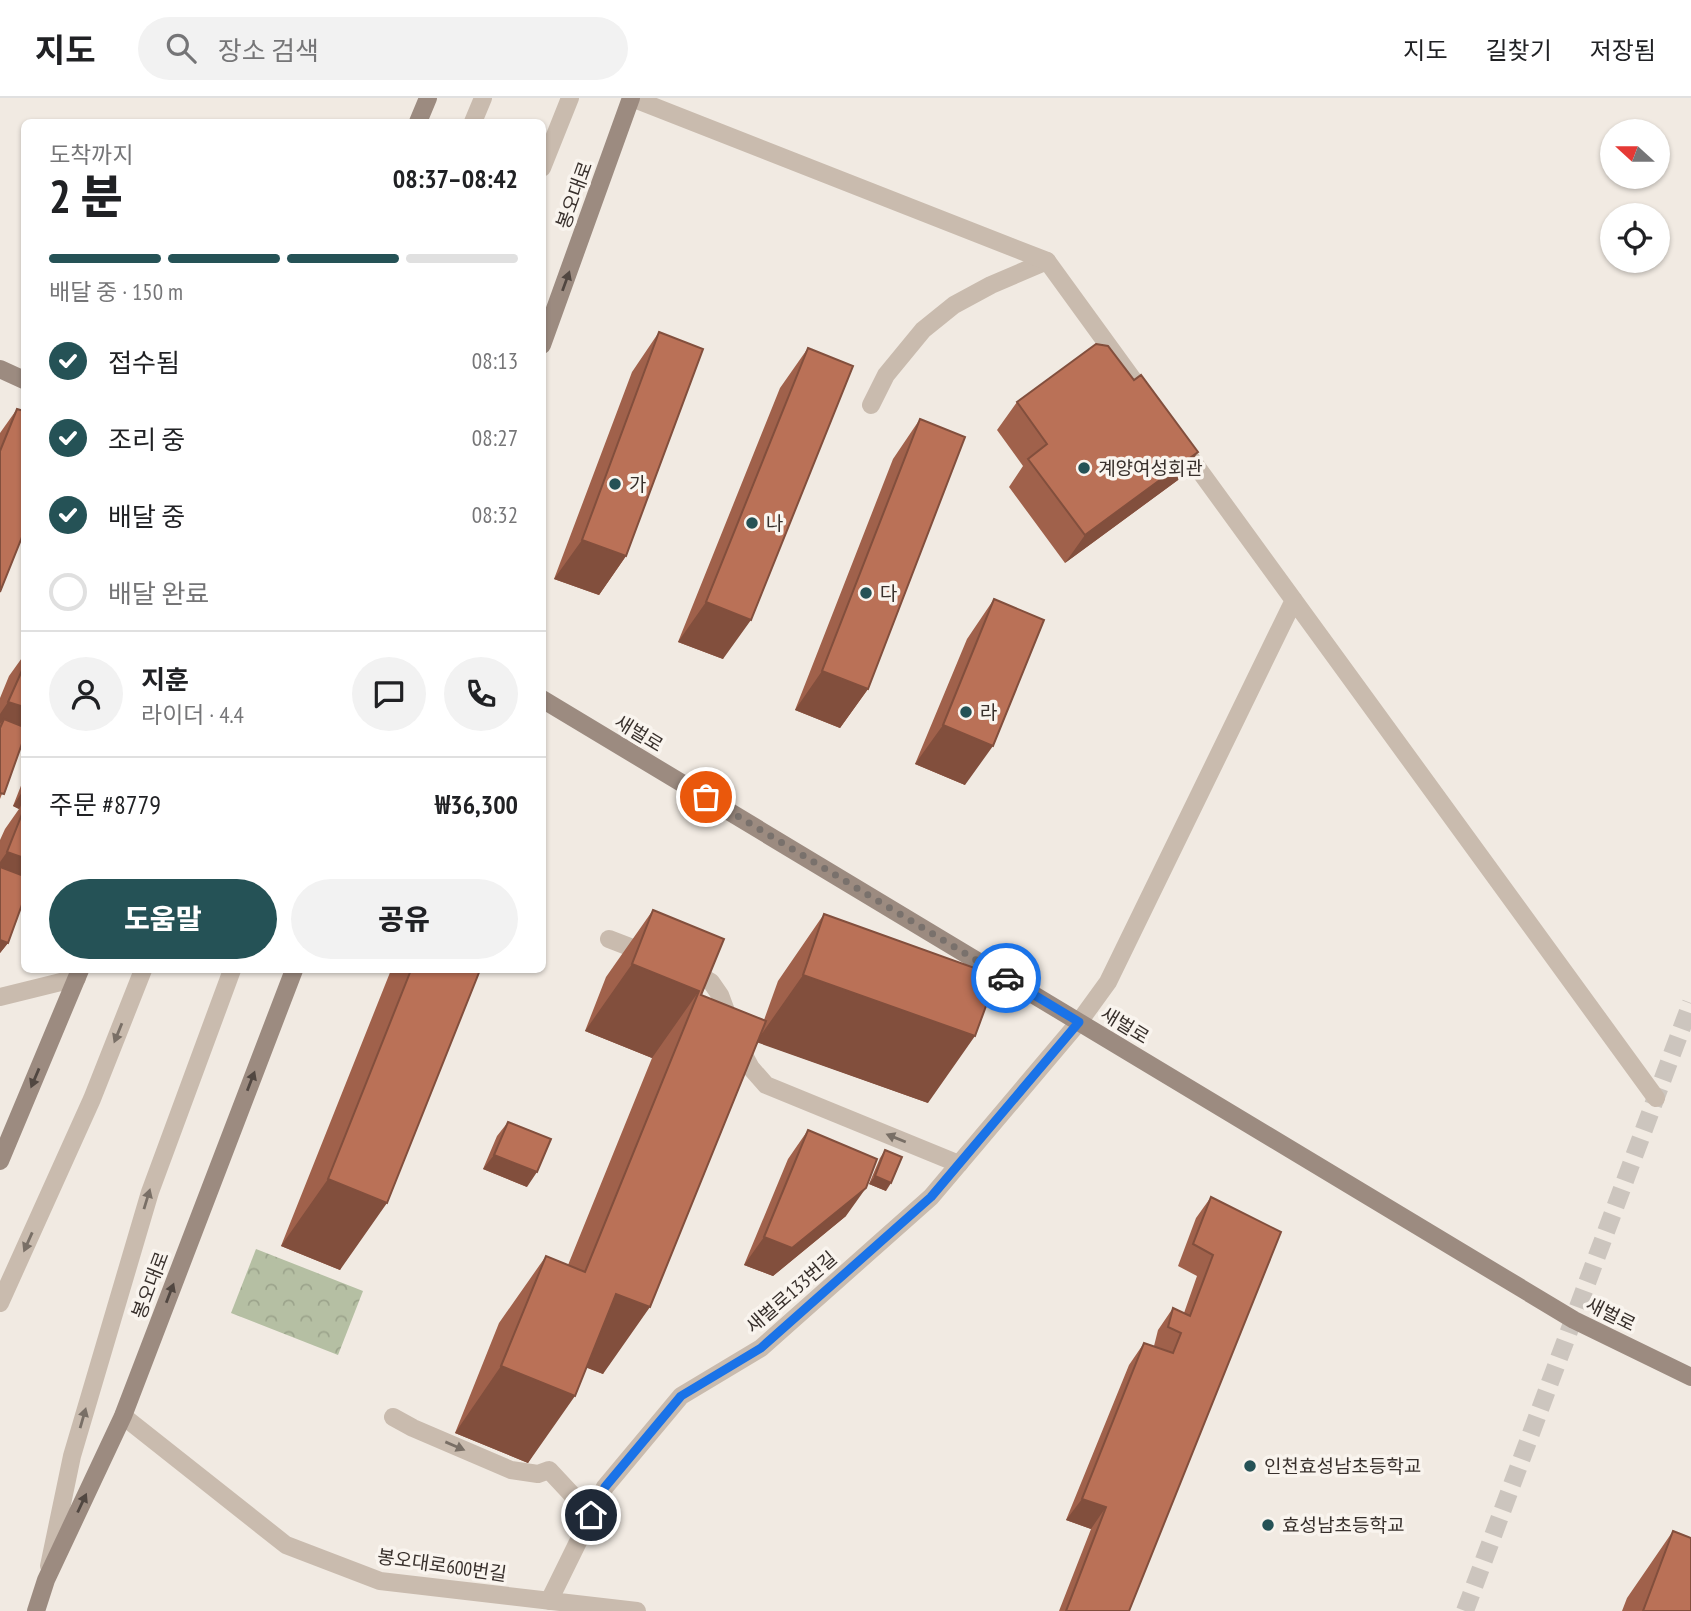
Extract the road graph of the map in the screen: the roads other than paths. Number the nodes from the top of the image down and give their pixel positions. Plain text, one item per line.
1 (428, 98) edge
2 (483, 98) edge
3 (570, 98) edge
4 (632, 98) edge
5 (419, 119) edge
6 (474, 119) edge
7 (546, 158) edge
8 (1047, 261) junction
9 (546, 334) edge
10 (0, 369) edge
11 (21, 379) edge
12 (1146, 397) edge
13 (871, 405) dead end
14 (1171, 431) edge
15 (1294, 600) junction
16 (546, 701) edge
17 (609, 939) dead end
18 (142, 973) edge
19 (231, 973) edge
20 (292, 973) edge
21 (78, 974) edge
22 (0, 997) edge
23 (1079, 1022) junction
24 (1656, 1098) dead end
25 (0, 1161) edge
26 (960, 1164) junction
27 (0, 1303) edge
28 (1691, 1377) edge
29 (123, 1416) junction
30 (393, 1417) dead end
31 (591, 1515) junction
32 (46, 1580) junction
33 (546, 1606) edge
34 (36, 1611) edge
35 (637, 1611) edge

1 - 5 street
2 - 6 street
3 - 7 street
4 - 8 street
9 -> 4 street, 봉오대로
8 - 12 street
8 - 13 street
10 - 11 street
14 - 15 street
15 - 23 street, 새벌로133번길
15 - 24 street
16 - 23 street, 새벌로
26 -> 17 street
18 -> 27 street
32 -> 19 street
29 -> 20 street, 봉오대로
21 - 22 street
21 -> 25 street
23 - 26 street, 새벌로133번길
23 - 28 street, 새벌로
26 - 31 street, 새벌로133번길
32 -> 29 street, 봉오대로
29 - 33 street, 봉오대로600번길
30 -> 31 street
31 - 33 street, 새벌로133번길
32 - 34 street, 봉오대로
33 - 35 street, 봉오대로600번길

